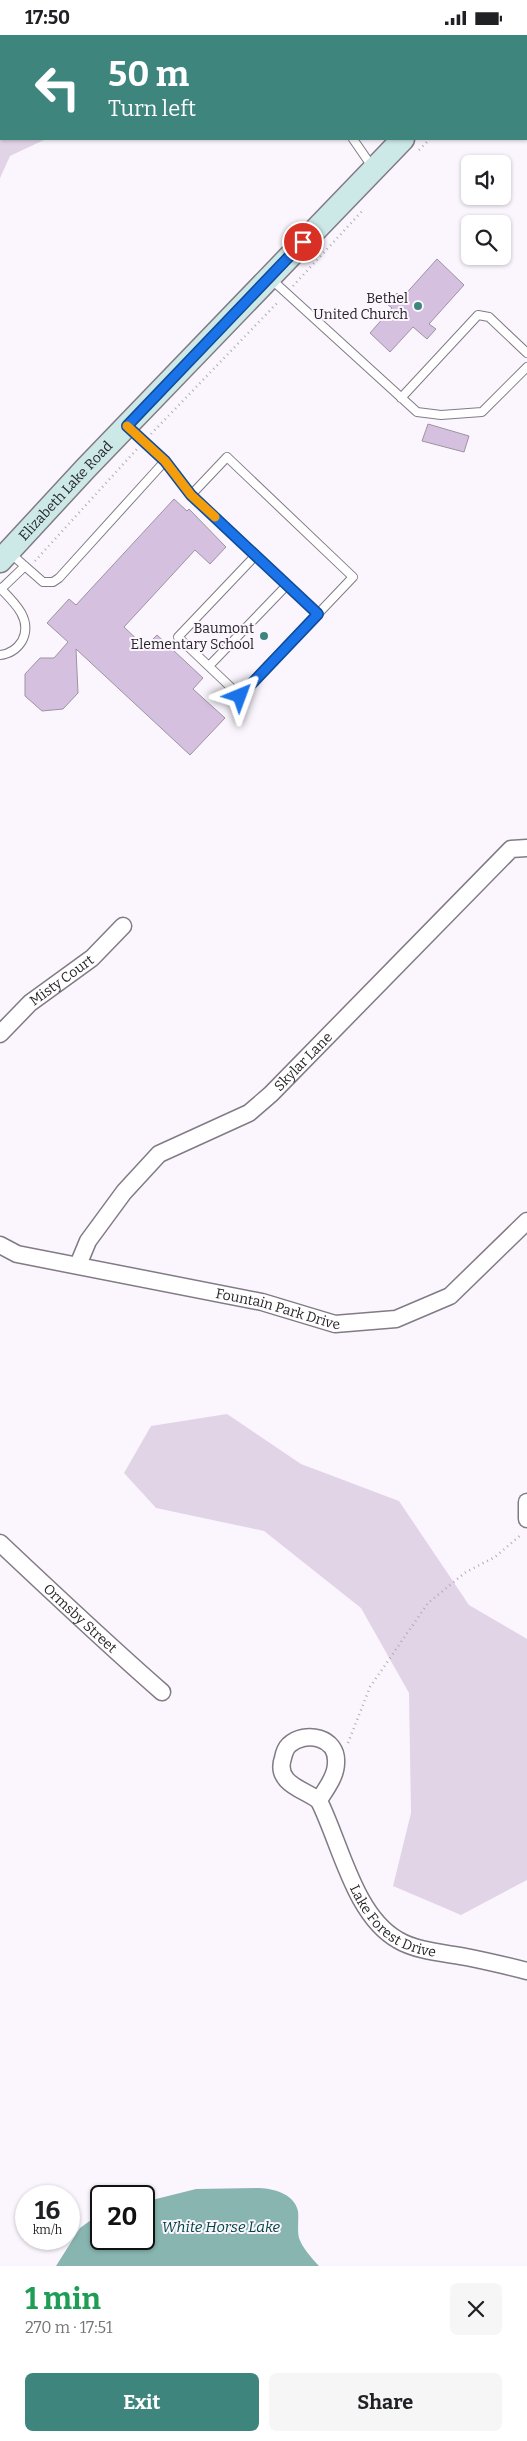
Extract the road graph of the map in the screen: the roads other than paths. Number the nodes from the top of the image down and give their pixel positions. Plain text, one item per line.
1 (354, 140) edge
2 (409, 146) edge
3 (373, 169) junction
4 (269, 277) junction
5 (527, 353) edge
6 (527, 367) edge
7 (401, 398) junction
8 (127, 426) junction
9 (165, 461) junction
10 (191, 495) junction
11 (256, 555) junction
12 (15, 562) edge
13 (287, 585) junction
14 (0, 589) edge
15 (318, 614) junction
16 (0, 655) edge
17 (209, 666) junction
18 (527, 848) edge
19 (123, 926) dead end
20 (0, 1034) edge
21 (527, 1221) edge
22 (0, 1245) edge
23 (78, 1265) junction
24 (527, 1502) edge
25 (526, 1525) edge
26 (0, 1543) edge
27 (162, 1692) dead end
28 (319, 1800) junction
29 (527, 1971) edge

1 - 3 lane
2 - 3 street, Elizabeth Lake Road
3 - 4 street, Elizabeth Lake Road
4 - 7 lane
4 - 8 street, Elizabeth Lake Road
5 - 7 lane
6 - 7 lane
8 - 9 lane
8 - 12 street, Elizabeth Lake Road
9 - 10 lane
9 - 12 lane
10 - 11 lane
10 - 15 lane
11 - 13 lane
11 - 17 lane
12 - 14 lane
13 - 15 lane
13 - 17 lane
14 - 16 lane
15 - 17 lane
18 - 23 street, Skylar Lane
19 - 20 street, Misty Court
21 - 23 street, Fountain Park Drive
22 - 23 street, Fountain Park Drive
24 - 25 street
26 - 27 street, Ormsby Street
28 - 28 street
28 - 29 street, Lake Forest Drive

